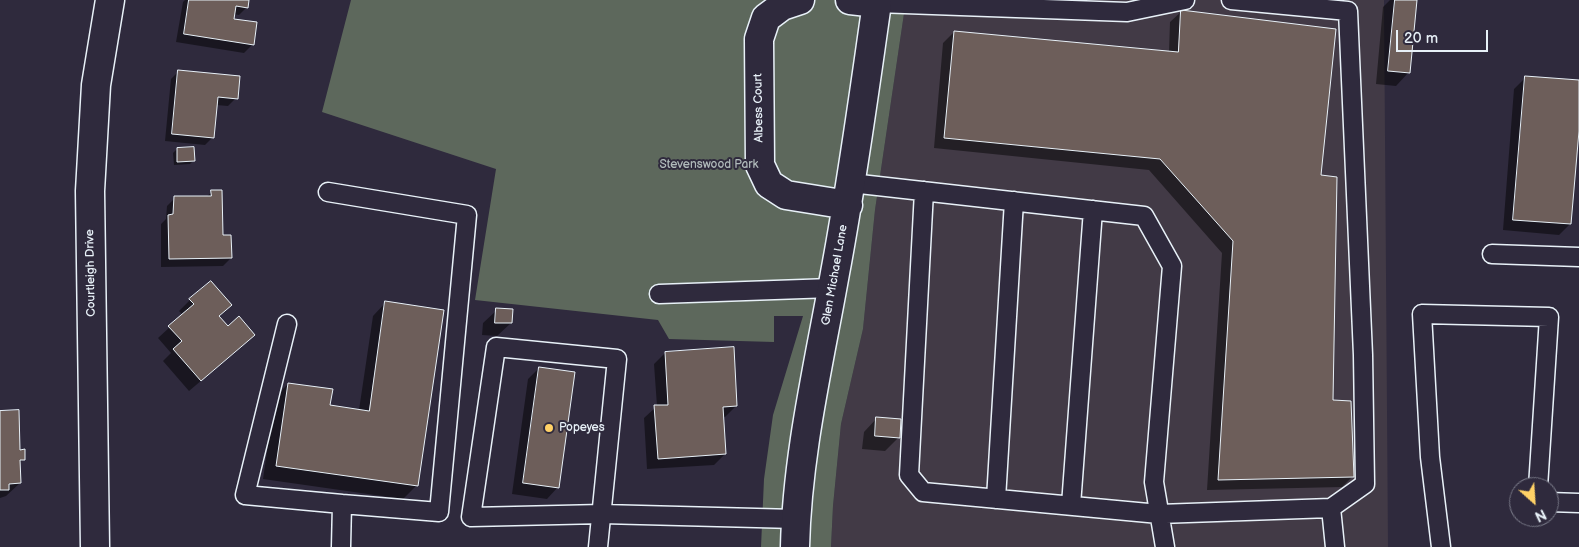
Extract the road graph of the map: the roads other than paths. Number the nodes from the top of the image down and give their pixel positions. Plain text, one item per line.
1 (110, 0) edge
2 (800, 0) edge
3 (850, 0) edge
4 (1185, 0) edge
5 (1231, 0) edge
6 (877, 3) junction
7 (924, 191) junction
8 (328, 192) dead end
9 (849, 194) junction
10 (1014, 201) junction
11 (1093, 210) junction
12 (1492, 254) dead end
13 (1579, 257) edge
14 (832, 288) junction
15 (659, 294) dead end
16 (287, 324) dead end
17 (1539, 477) edge
18 (996, 499) junction
19 (1559, 502) edge
20 (1579, 503) edge
21 (342, 504) junction
22 (1071, 505) junction
23 (1331, 508) junction
24 (602, 514) junction
25 (1159, 514) junction
26 (796, 519) junction
27 (95, 547) edge
28 (342, 547) edge
29 (598, 547) edge
30 (795, 547) edge
31 (1165, 547) edge
32 (1335, 547) edge
33 (1441, 547) edge

1 - 27 street, Courtleigh Drive
2 - 9 street, Albess Court
3 - 6 street
4 - 6 lane
5 - 23 lane
6 - 9 street, Glen Michael Lane
7 - 9 lane
7 - 10 lane
7 - 18 lane
8 - 21 lane
9 - 14 street, Glen Michael Lane
10 - 11 lane
10 - 18 lane
11 - 22 lane
11 - 25 lane
12 - 13 lane
14 - 15 lane
14 - 26 street, Glen Michael Lane
16 - 21 lane
17 - 33 lane
18 - 22 lane
19 - 20 lane
21 - 28 lane
22 - 25 lane
23 - 25 lane
23 - 32 lane
24 - 24 lane
24 - 26 lane
24 - 29 lane
25 - 31 lane
26 - 30 street, Glen Michael Lane

